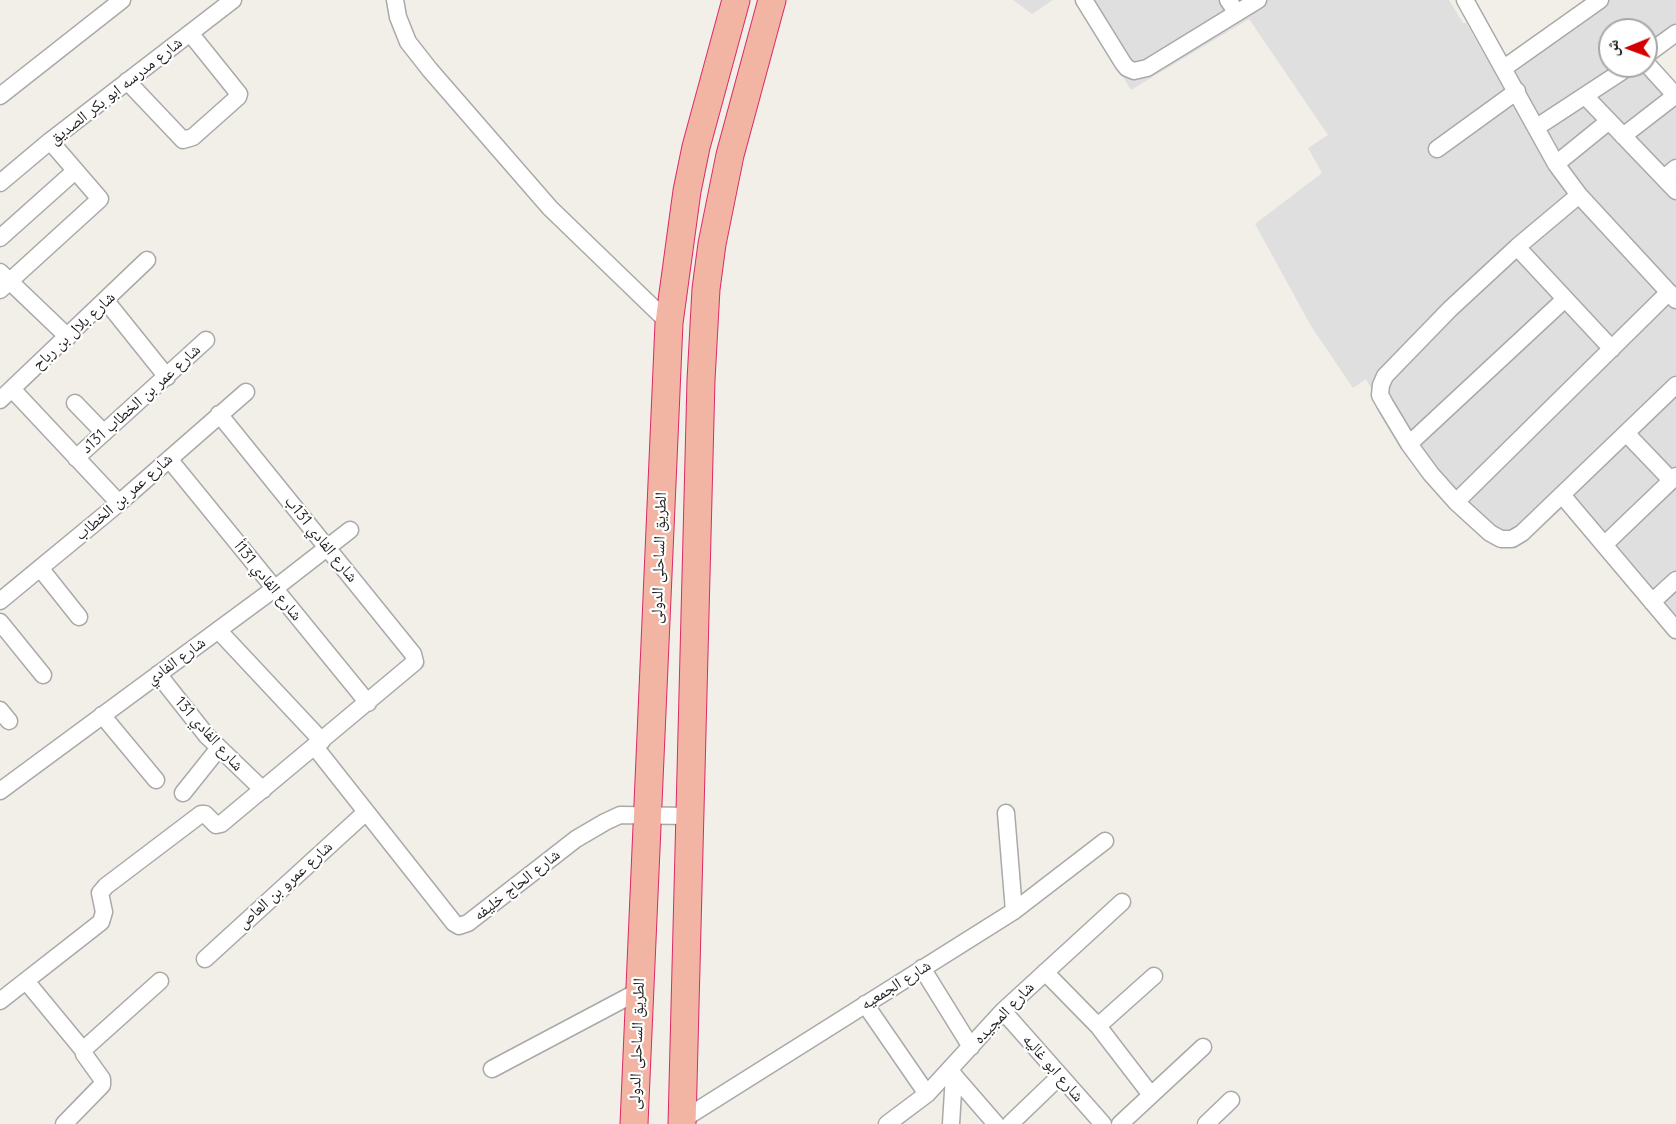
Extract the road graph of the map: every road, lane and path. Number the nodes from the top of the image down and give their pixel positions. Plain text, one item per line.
1 (122, 0) edge
2 (232, 0) edge
3 (395, 0) edge
4 (736, 0) edge
5 (772, 0) edge
6 (1084, 0) edge
7 (1258, 0) edge
8 (1465, 0) edge
9 (1600, 0) edge
10 (1232, 7) edge
11 (190, 33) junction
12 (1676, 33) edge
13 (1658, 46) edge
14 (1504, 68) junction
15 (1658, 76) edge
16 (1613, 78) edge
17 (127, 81) junction
18 (1516, 91) junction
19 (0, 96) edge
20 (1676, 96) edge
21 (1586, 97) junction
22 (1609, 121) junction
23 (1537, 127) junction
24 (1623, 136) junction
25 (50, 141) junction
26 (1437, 149) dead end
27 (1556, 164) junction
28 (75, 171) junction
29 (1670, 173) edge
30 (0, 183) edge
31 (1676, 191) edge
32 (1579, 195) junction
33 (0, 238) edge
34 (1517, 247) junction
35 (147, 260) dead end
36 (3, 281) edge
37 (1672, 296) edge
38 (1565, 299) junction
39 (106, 301) junction
40 (669, 323) junction
41 (68, 337) junction
42 (206, 340) dead end
43 (1612, 349) junction
44 (167, 377) junction
45 (1676, 385) edge
46 (246, 392) dead end
47 (6, 395) edge
48 (75, 403) dead end
49 (219, 414) junction
50 (104, 433) junction
51 (1626, 434) junction
52 (1409, 444) junction
53 (76, 458) junction
54 (169, 459) junction
55 (1674, 478) edge
56 (1562, 495) junction
57 (1456, 502) junction
58 (118, 503) junction
59 (350, 530) dead end
60 (1605, 545) junction
61 (327, 547) junction
62 (40, 568) junction
63 (1676, 580) edge
64 (274, 589) junction
65 (3, 594) edge
66 (1652, 602) junction
67 (79, 616) dead end
68 (0, 622) edge
69 (218, 630) junction
70 (1676, 630) edge
71 (158, 674) junction
72 (43, 675) dead end
73 (368, 703) junction
74 (102, 715) junction
75 (318, 744) junction
76 (219, 748) junction
77 (156, 780) dead end
78 (263, 790) junction
79 (0, 791) edge
80 (183, 792) dead end
81 (366, 812) junction
82 (1006, 813) dead end
83 (648, 815) junction
84 (689, 816) junction
85 (1105, 841) dead end
86 (1122, 902) dead end
87 (1014, 911) junction
88 (205, 958) dead end
89 (922, 968) junction
90 (1045, 972) junction
91 (1154, 976) dead end
92 (26, 981) junction
93 (160, 981) dead end
94 (639, 991) junction
95 (0, 1001) edge
96 (865, 1004) junction
97 (1003, 1011) junction
98 (1098, 1026) junction
99 (971, 1047) junction
100 (1203, 1047) dead end
101 (83, 1050) junction
102 (492, 1069) dead end
103 (952, 1073) junction
104 (1060, 1076) junction
105 (927, 1094) junction
106 (1151, 1095) junction
107 (1231, 1100) dead end
108 (682, 1122) edge
109 (63, 1124) edge
110 (634, 1124) edge
111 (887, 1124) edge
112 (951, 1124) edge
113 (996, 1124) edge
114 (1010, 1124) edge
115 (1102, 1124) edge
116 (1120, 1124) edge
117 (1206, 1124) edge

1 - 19 street
2 - 11 street, شارع مدرسه ابو بكر الصديق
3 - 40 street
4 - 40 highway, الطريق الساحلى الدولى
5 - 84 highway
6 - 10 street
7 - 10 street
8 - 14 street
9 - 14 street
11 - 17 street, شارع مدرسه ابو بكر الصديق
11 - 17 street
12 - 13 street
14 - 18 street
15 - 20 street
16 - 21 street
17 - 25 street, شارع مدرسه ابو بكر الصديق
18 - 23 street
18 - 26 street
20 - 24 street
21 - 22 street
21 - 23 street
22 - 24 street
22 - 27 street
23 - 27 street
24 - 29 street
25 - 28 street
25 - 30 street, شارع مدرسه ابو بكر الصديق
27 - 32 street
28 - 33 street
28 - 36 street
29 - 31 street
32 - 34 street
32 - 37 street
34 - 38 street
34 - 52 street
35 - 39 street, شارع بلال بن رباح
36 - 41 street
37 - 43 street
38 - 43 street
38 - 52 street
39 - 41 street, شارع بلال بن رباح
39 - 44 street
40 - 83 highway, الطريق الساحلى الدولى
41 - 47 street, شارع بلال بن رباح
42 - 44 street, شارع عمر بن الخطاب 131د
43 - 57 street
44 - 50 street, شارع عمر بن الخطاب 131د
45 - 51 street
46 - 49 street, شارع عمر بن الخطاب
47 - 53 street
48 - 50 street
49 - 54 street, شارع عمر بن الخطاب
49 - 61 street, شارع الفادي 131ب
50 - 53 street, شارع عمر بن الخطاب 131د
51 - 55 street
51 - 56 street
52 - 57 street
53 - 58 street
54 - 58 street, شارع عمر بن الخطاب
54 - 64 street, شارع الفادي 131أ
55 - 60 street
56 - 57 street
56 - 60 street
58 - 62 street, شارع عمر بن الخطاب
59 - 61 street, شارع الفادي
60 - 66 street
61 - 64 street, شارع الفادي
61 - 73 street, شارع الفادي 131ب
62 - 65 street, شارع عمر بن الخطاب
62 - 67 street
63 - 66 street
64 - 69 street, شارع الفادي
64 - 73 street, شارع الفادي 131أ
66 - 70 street
68 - 72 street
69 - 71 street, شارع الفادي
69 - 75 street, شارع الحاج خليفه
71 - 74 street, شارع الفادي
71 - 76 street, شارع الفادي 131
73 - 75 street
74 - 77 street
74 - 79 street, شارع الفادي
75 - 78 street
75 - 81 street, شارع الحاج خليفه
76 - 78 street, شارع الفادي 131
76 - 80 street
78 - 92 street
81 - 83 street, شارع الحاج خليفه
81 - 88 street, شارع عمرو بن العاص
82 - 87 street
83 - 84 street, شارع الحاج خليفه
83 - 94 highway, الطريق الساحلى الدولى
84 - 108 highway
85 - 87 street, شارع الجمعيه
86 - 90 street, شارع المجيده
87 - 89 street, شارع الجمعيه
89 - 96 street, شارع الجمعيه
89 - 99 street
90 - 97 street, شارع المجيده
90 - 98 street
91 - 98 street
92 - 95 street
92 - 101 street
93 - 101 street
94 - 102 street
94 - 110 highway, الطريق الساحلى الدولى
96 - 105 street
96 - 108 street, شارع الجمعيه
97 - 99 street, شارع المجيده
97 - 104 street, شارع ابو غاليه
98 - 106 street
99 - 103 street, شارع المجيده
100 - 106 street
101 - 109 street
103 - 105 street, شارع المجيده
103 - 112 street
103 - 113 street
104 - 114 street
104 - 115 street, شارع ابو غاليه
105 - 111 street, شارع المجيده
106 - 116 street
107 - 117 street

